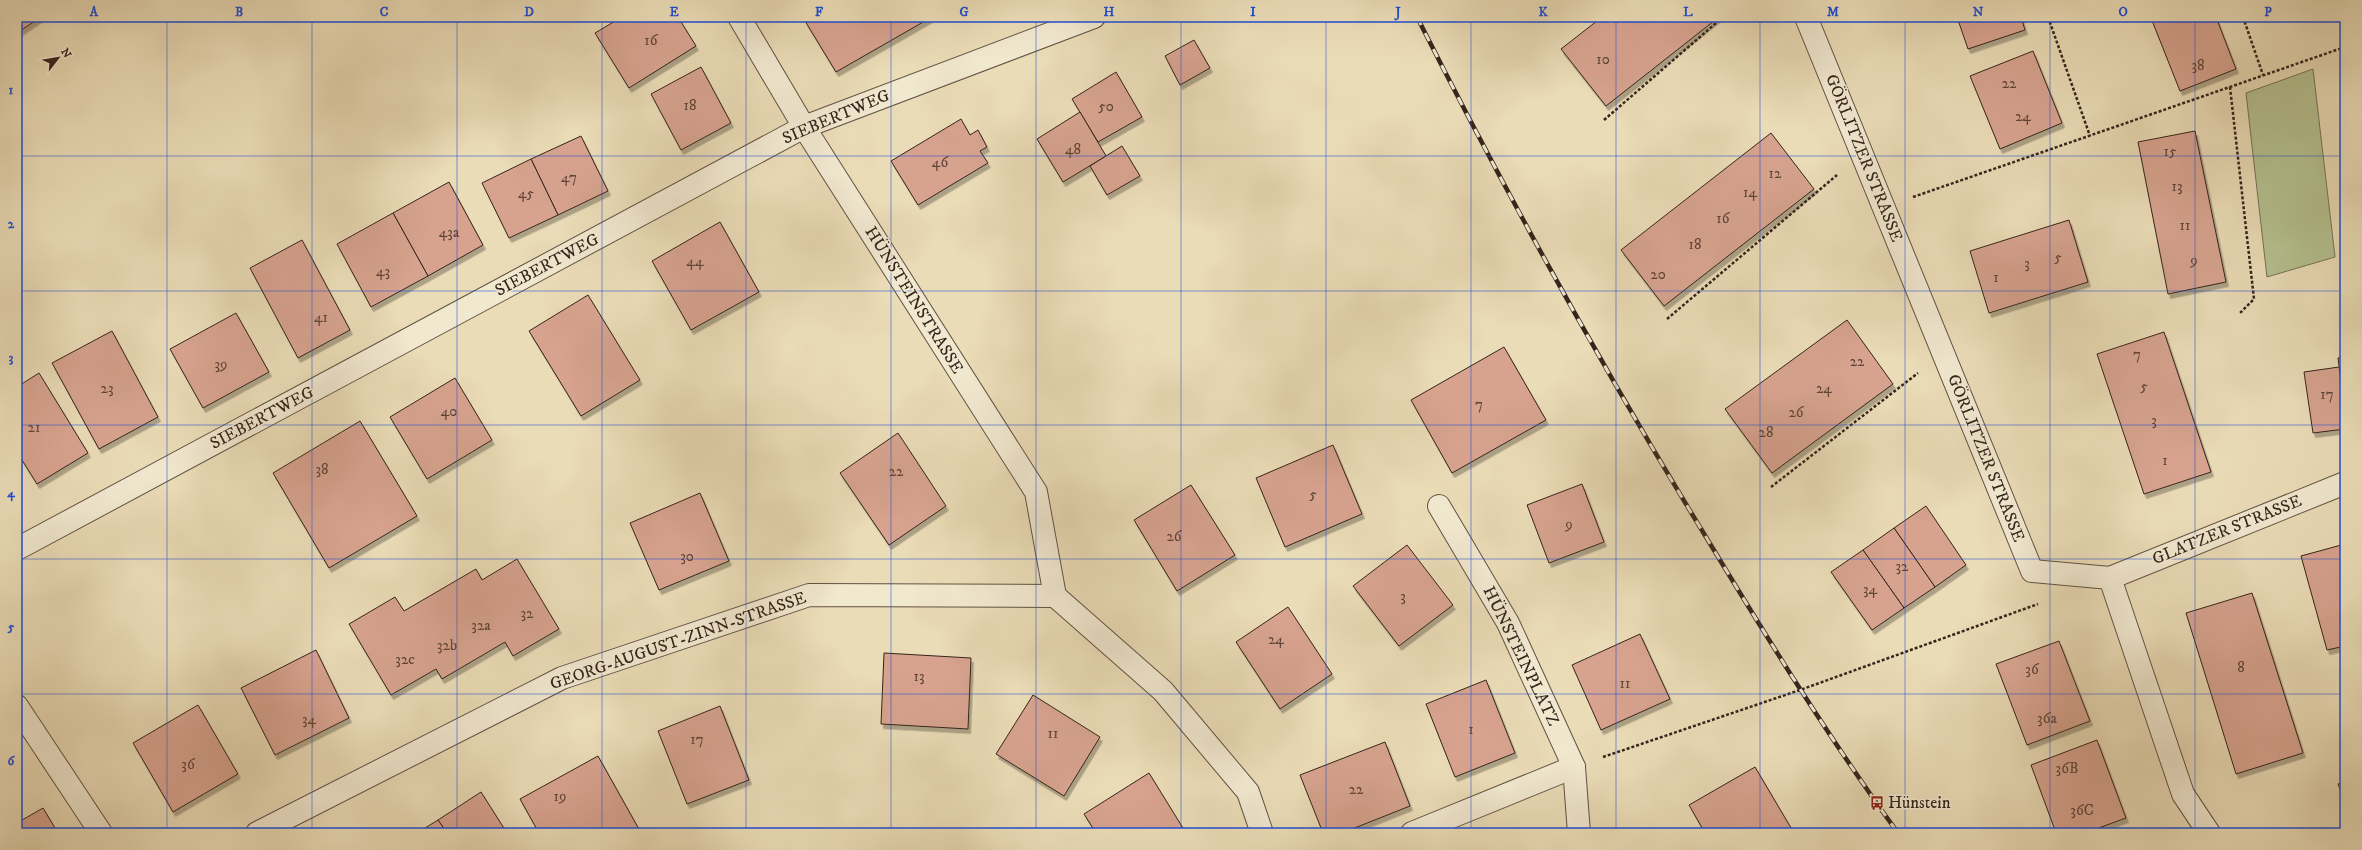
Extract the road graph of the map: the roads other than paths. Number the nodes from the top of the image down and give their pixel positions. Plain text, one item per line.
1 (739, 17) edge
2 (1094, 17) edge
3 (1806, 17) edge
4 (804, 127) junction
5 (2345, 483) edge
6 (1439, 506) dead end
7 (17, 549) edge
8 (2110, 578) junction
9 (1055, 596) junction
10 (17, 706) edge
11 (1574, 767) junction
12 (101, 833) edge
13 (257, 833) edge
14 (1262, 833) edge
15 (1412, 833) edge
16 (1579, 833) edge
17 (2209, 833) edge

1 - 4 street, HÜNSTEINSTRASSE
2 - 4 street, SIEBERTWEG
3 - 8 street, GÖRLITZER STRASSE
4 - 7 street, SIEBERTWEG
4 - 9 street, HÜNSTEINSTRASSE
5 - 8 street, GLATZER STRASSE
6 - 11 street, HÜNSTEINPLATZ
8 - 17 street
9 - 13 street, GEORG-AUGUST-ZINN-STRASSE
9 - 14 street
10 - 12 street
11 - 15 street
11 - 16 street, HÜNSTEINPLATZ

